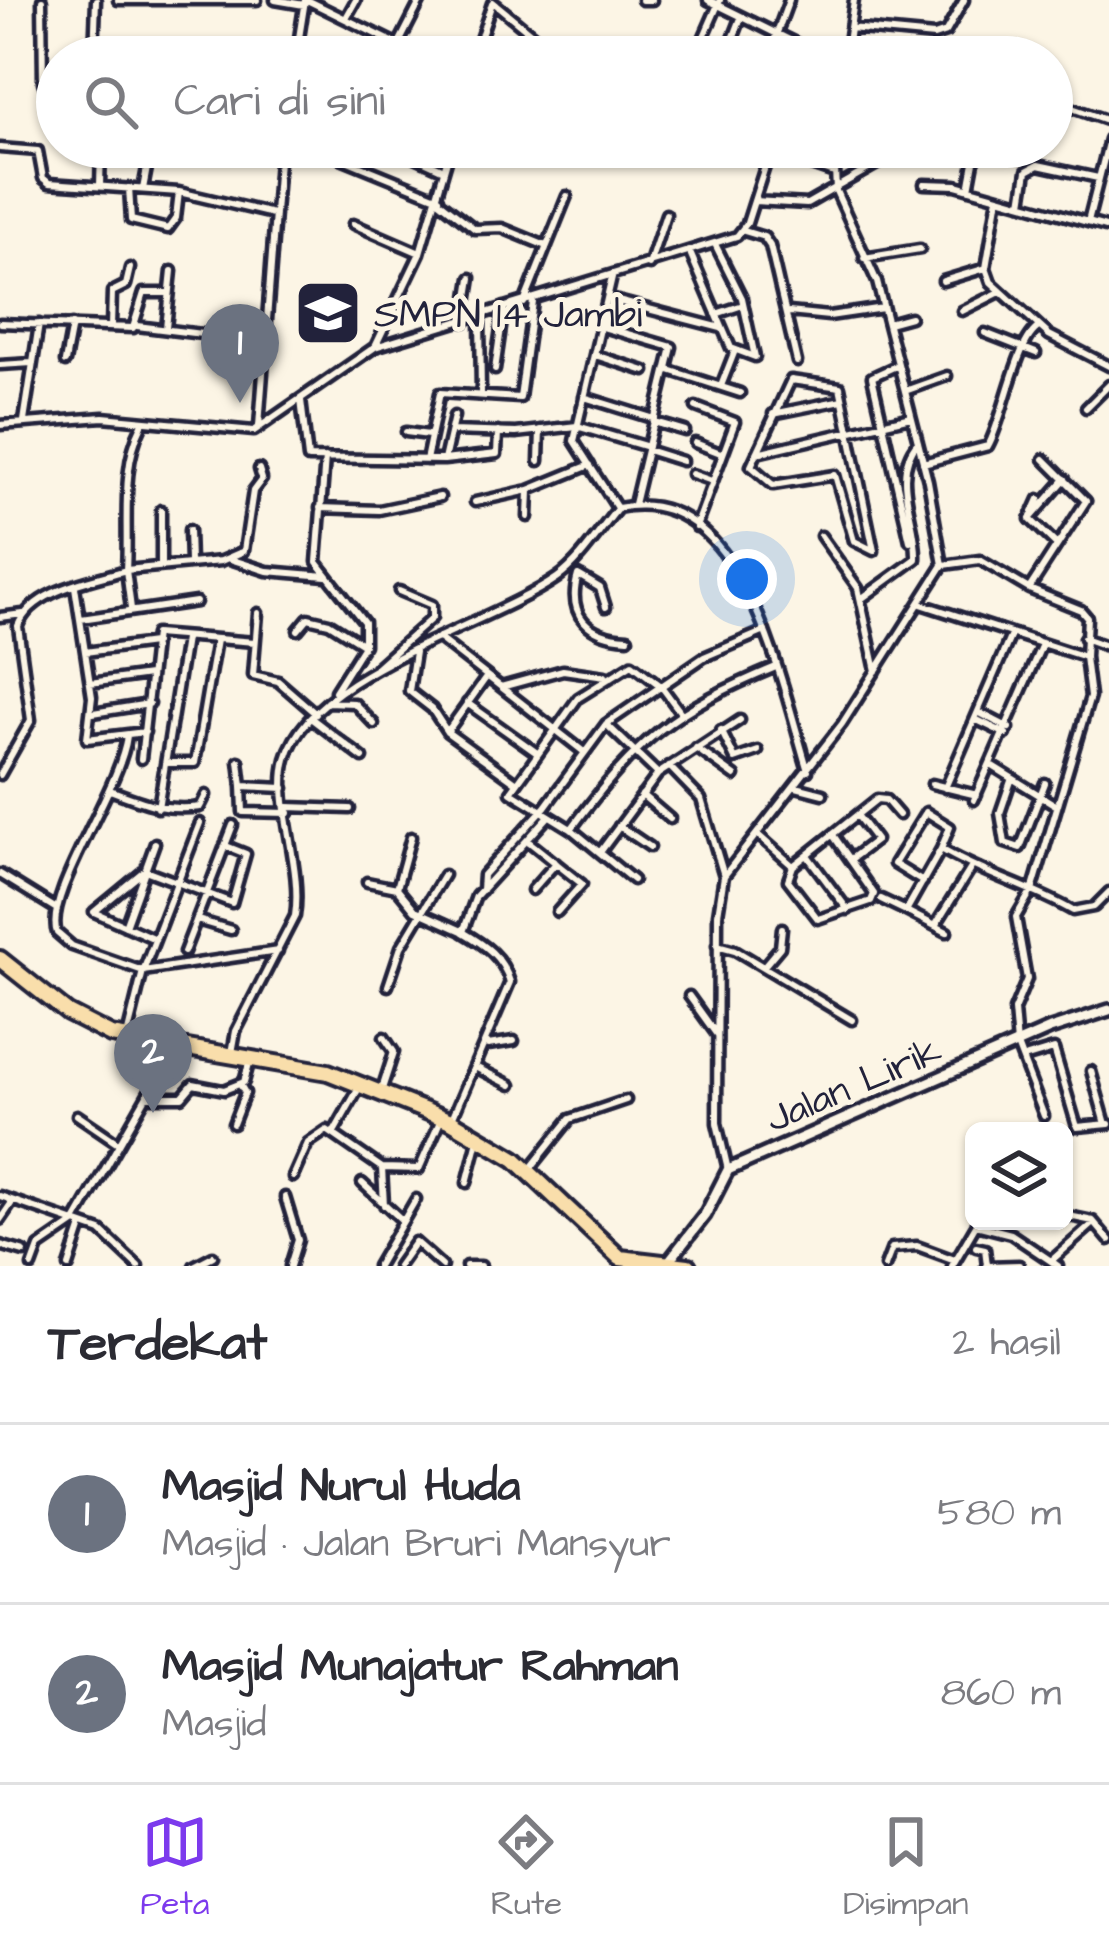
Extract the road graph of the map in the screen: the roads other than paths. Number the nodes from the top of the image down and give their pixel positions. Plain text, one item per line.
1 (42, 0) edge
2 (96, 0) edge
3 (118, 0) edge
4 (257, 0) edge
5 (275, 0) edge
6 (356, 0) edge
7 (421, 0) edge
8 (642, 0) edge
9 (652, 0) edge
10 (708, 0) edge
11 (789, 0) edge
12 (854, 0) edge
13 (964, 0) edge
14 (211, 1) edge
15 (493, 1) edge
16 (305, 2) edge
17 (719, 3) edge
18 (347, 16) junction
19 (741, 18) junction
20 (850, 28) junction
21 (776, 33) junction
22 (42, 36) edge
23 (95, 36) edge
24 (299, 36) edge
25 (386, 36) edge
26 (403, 36) edge
27 (481, 36) edge
28 (535, 36) edge
29 (704, 36) edge
30 (734, 36) edge
31 (775, 36) edge
32 (782, 36) edge
33 (849, 36) edge
34 (925, 36) edge
35 (936, 36) edge
36 (1073, 109) edge
37 (1109, 122) edge
38 (1109, 140) edge
39 (0, 148) edge
40 (1108, 150) edge
41 (36, 151) edge
42 (41, 168) edge
43 (100, 168) edge
44 (146, 168) edge
45 (278, 168) edge
46 (364, 168) edge
47 (440, 168) edge
48 (765, 168) edge
49 (818, 168) edge
50 (835, 168) edge
51 (873, 168) edge
52 (973, 168) edge
53 (1032, 168) edge
54 (1064, 168) edge
55 (445, 170) joint
56 (835, 174) junction
57 (1098, 178) junction
58 (924, 184) dead end
59 (100, 186) junction
60 (129, 188) junction
61 (142, 188) junction
62 (969, 189) junction
63 (836, 191) junction
64 (179, 192) junction
65 (567, 196) dead end
66 (998, 197) junction
67 (439, 199) junction
68 (754, 201) junction
69 (1022, 203) junction
70 (273, 214) junction
71 (666, 214) dead end
72 (1088, 222) junction
73 (353, 224) dead end
74 (1109, 228) edge
75 (744, 231) junction
76 (546, 246) junction
77 (716, 246) junction
78 (920, 249) dead end
79 (420, 253) junction
80 (690, 254) junction
81 (864, 258) junction
82 (649, 265) junction
83 (130, 268) dead end
84 (986, 268) junction
85 (172, 271) dead end
86 (612, 277) junction
87 (471, 278) dead end
88 (944, 281) dead end
89 (169, 293) junction
90 (998, 293) junction
91 (610, 299) junction
92 (529, 303) junction
93 (743, 304) junction
94 (504, 308) junction
95 (884, 308) junction
96 (962, 311) dead end
97 (789, 312) junction
98 (716, 314) junction
99 (480, 316) junction
100 (910, 317) dead end
101 (464, 322) junction
102 (0, 323) edge
103 (888, 323) junction
104 (39, 324) junction
105 (72, 324) junction
106 (111, 326) junction
107 (137, 326) junction
108 (603, 327) junction
109 (1039, 327) junction
110 (166, 328) junction
111 (721, 328) junction
112 (985, 333) dead end
113 (1023, 346) junction
114 (375, 347) junction
115 (734, 353) junction
116 (1036, 353) dead end
117 (595, 355) junction
118 (65, 362) dead end
119 (796, 362) dead end
120 (34, 363) junction
121 (0, 365) edge
122 (228, 365) dead end
123 (898, 365) junction
124 (1109, 366) edge
125 (495, 370) dead end
126 (668, 370) junction
127 (645, 371) dead end
128 (946, 376) dead end
129 (1109, 385) edge
130 (722, 386) junction
131 (905, 391) junction
132 (740, 393) dead end
133 (481, 394) junction
134 (584, 398) junction
135 (302, 400) junction
136 (842, 400) junction
137 (696, 407) dead end
138 (1086, 408) dead end
139 (773, 414) junction
140 (454, 416) dead end
141 (912, 417) junction
142 (655, 420) junction
143 (24, 422) junction
144 (143, 424) junction
145 (884, 424) junction
146 (0, 425) edge
147 (259, 426) junction
148 (577, 426) junction
149 (540, 430) junction
150 (451, 431) junction
151 (685, 431) dead end
152 (406, 432) dead end
153 (498, 432) junction
154 (849, 432) junction
155 (429, 435) junction
156 (918, 442) junction
157 (695, 443) dead end
158 (647, 449) junction
159 (757, 453) junction
160 (724, 454) junction
161 (325, 458) junction
162 (1044, 459) dead end
163 (426, 460) junction
164 (444, 460) junction
165 (682, 460) dead end
166 (538, 461) dead end
167 (923, 463) junction
168 (590, 465) junction
169 (259, 470) dead end
170 (692, 474) dead end
171 (1066, 479) junction
172 (713, 482) junction
173 (1028, 488) dead end
174 (530, 490) junction
175 (440, 497) dead end
176 (1041, 501) junction
177 (475, 502) dead end
178 (634, 505) junction
179 (320, 508) junction
180 (617, 508) junction
181 (161, 510) dead end
182 (528, 517) dead end
183 (696, 527) junction
184 (189, 530) dead end
185 (820, 536) dead end
186 (910, 542) dead end
187 (1055, 542) junction
188 (227, 558) junction
189 (190, 564) junction
190 (943, 565) junction
191 (161, 566) junction
192 (569, 568) junction
193 (126, 570) junction
194 (326, 575) junction
195 (578, 575) junction
196 (75, 586) junction
197 (1029, 590) junction
198 (399, 591) dead end
199 (861, 599) junction
200 (196, 602) dead end
201 (921, 604) junction
202 (606, 607) dead end
203 (131, 609) junction
204 (258, 613) dead end
205 (22, 614) junction
206 (0, 617) edge
207 (80, 619) junction
208 (298, 630) dead end
209 (766, 632) junction
210 (1011, 634) junction
211 (628, 638) dead end
212 (1084, 638) junction
213 (185, 639) junction
214 (216, 640) junction
215 (441, 640) junction
216 (255, 642) junction
217 (153, 643) junction
218 (1042, 644) junction
219 (364, 645) junction
220 (1109, 647) edge
221 (85, 652) junction
222 (415, 652) junction
223 (1084, 657) junction
224 (776, 667) junction
225 (374, 669) junction
226 (149, 675) junction
227 (876, 675) junction
228 (608, 676) junction
229 (485, 679) junction
230 (90, 682) junction
231 (661, 686) junction
232 (499, 688) junction
233 (333, 696) junction
234 (325, 702) junction
235 (467, 703) junction
236 (149, 704) junction
237 (93, 713) junction
238 (681, 713) junction
239 (314, 716) junction
240 (978, 717) junction
241 (740, 720) dead end
242 (374, 724) dead end
243 (606, 724) junction
244 (557, 729) junction
245 (721, 730) junction
246 (1007, 731) junction
247 (145, 732) junction
248 (447, 732) junction
249 (127, 736) junction
250 (632, 748) junction
251 (696, 748) junction
252 (758, 751) dead end
253 (584, 752) junction
254 (538, 754) junction
255 (363, 758) dead end
256 (140, 759) dead end
257 (239, 761) dead end
258 (166, 762) junction
259 (991, 765) junction
260 (669, 766) junction
261 (808, 771) junction
262 (658, 774) junction
263 (0, 775) edge
264 (735, 776) dead end
265 (1012, 778) junction
266 (517, 783) junction
267 (1045, 783) dead end
268 (932, 784) dead end
269 (242, 786) junction
270 (796, 787) junction
271 (285, 788) junction
272 (945, 788) junction
273 (110, 790) junction
274 (823, 794) dead end
275 (206, 795) dead end
276 (642, 795) junction
277 (1041, 795) junction
278 (1057, 806) junction
279 (158, 808) junction
280 (350, 809) dead end
281 (288, 810) junction
282 (544, 815) junction
283 (857, 815) junction
284 (898, 815) dead end
285 (670, 819) dead end
286 (200, 823) dead end
287 (233, 825) dead end
288 (619, 826) junction
289 (571, 829) junction
290 (758, 835) junction
291 (833, 835) junction
292 (411, 837) dead end
293 (528, 841) junction
294 (155, 843) dead end
295 (226, 846) junction
296 (650, 847) dead end
297 (941, 850) junction
298 (601, 851) junction
299 (807, 855) junction
300 (851, 859) junction
301 (556, 863) junction
302 (793, 866) junction
303 (971, 867) junction
304 (145, 870) junction
305 (0, 874) edge
306 (444, 875) dead end
307 (724, 876) junction
308 (632, 880) dead end
309 (176, 882) junction
310 (368, 882) dead end
311 (923, 882) junction
312 (397, 888) junction
313 (1033, 888) junction
314 (482, 890) junction
315 (532, 890) dead end
316 (1109, 892) edge
317 (206, 897) junction
318 (880, 899) dead end
319 (55, 908) junction
320 (848, 910) junction
321 (906, 910) junction
322 (421, 913) junction
323 (557, 913) dead end
324 (197, 920) junction
325 (124, 926) junction
326 (935, 926) junction
327 (782, 928) dead end
328 (231, 930) dead end
329 (463, 932) junction
330 (947, 932) dead end
331 (155, 939) junction
332 (718, 945) junction
333 (278, 951) junction
334 (184, 952) dead end
335 (0, 959) edge
336 (764, 966) junction
337 (143, 971) junction
338 (388, 986) dead end
339 (689, 996) dead end
340 (1109, 1010) edge
341 (852, 1020) dead end
342 (717, 1035) junction
343 (384, 1037) dead end
344 (126, 1039) junction
345 (514, 1041) dead end
346 (1017, 1045) junction
347 (485, 1047) junction
348 (174, 1048) junction
349 (231, 1057) junction
350 (1024, 1058) junction
351 (250, 1060) junction
352 (476, 1067) junction
353 (1090, 1071) dead end
354 (361, 1085) junction
355 (511, 1085) dead end
356 (241, 1086) junction
357 (380, 1093) junction
358 (149, 1097) junction
359 (626, 1100) dead end
360 (77, 1115) dead end
361 (1044, 1116) dead end
362 (446, 1120) junction
363 (233, 1124) dead end
364 (1108, 1124) edge
365 (334, 1132) junction
366 (479, 1135) junction
367 (118, 1143) junction
368 (382, 1168) junction
369 (728, 1170) junction
370 (528, 1172) junction
371 (293, 1177) dead end
372 (362, 1183) dead end
373 (466, 1183) dead end
374 (0, 1196) edge
375 (286, 1197) dead end
376 (416, 1199) dead end
377 (13, 1201) junction
378 (384, 1205) junction
379 (1073, 1217) edge
380 (0, 1220) edge
381 (404, 1222) junction
382 (1094, 1223) junction
383 (78, 1224) junction
384 (1109, 1240) edge
385 (0, 1245) edge
386 (976, 1247) dead end
387 (24, 1252) dead end
388 (213, 1256) dead end
389 (379, 1262) edge
390 (954, 1263) edge
391 (1054, 1263) edge
392 (640, 1265) edge
393 (666, 1265) edge
394 (986, 1265) edge
395 (1019, 1265) edge
396 (32, 1266) edge
397 (68, 1266) edge
398 (138, 1266) edge
399 (194, 1266) edge
400 (290, 1266) edge
401 (396, 1266) edge
402 (442, 1266) edge
403 (466, 1266) edge
404 (481, 1266) edge
405 (688, 1266) edge
406 (885, 1266) edge

1 - 22 street
2 - 23 street
3 - 14 street
4 - 14 street
5 - 16 street
6 - 18 street
7 - 26 street
8 - 9 street
10 - 17 street
11 - 21 street
12 - 20 street
13 - 35 street
15 - 27 street
15 - 28 street
16 - 18 street
16 - 24 street
17 - 19 street
17 - 29 street
18 - 25 street
19 - 21 street
19 - 30 street
20 - 33 street
20 - 34 street
21 - 31 street
21 - 32 street
36 - 37 street
38 - 40 street
39 - 41 street
40 - 57 street
42 - 59 street
43 - 59 street
44 - 61 street
45 - 70 street
46 - 67 street
47 - 55 street
48 - 68 street
49 - 56 street
50 - 56 street
51 - 63 street
52 - 62 street
53 - 69 street
54 - 57 street
55 - 67 street
56 - 63 street
57 - 72 street
58 - 62 street
59 - 60 street
60 - 61 street
60 - 64 street
61 - 64 street
62 - 66 street
63 - 68 street
63 - 81 street
64 - 70 street
65 - 76 street
66 - 69 street
66 - 84 street
67 - 76 street
67 - 79 street
68 - 75 street
69 - 72 street
70 - 147 street
71 - 82 street
72 - 74 street
73 - 79 street
75 - 77 street
75 - 97 street
76 - 92 street
77 - 80 street
77 - 93 street
78 - 81 street
79 - 114 street
80 - 82 street
80 - 98 street
81 - 95 street
82 - 86 street
83 - 106 street
84 - 88 street
84 - 90 street
85 - 89 street
86 - 91 street
86 - 92 street
87 - 101 street
89 - 107 street
89 - 110 street
90 - 96 street
90 - 109 street
91 - 108 street
91 - 111 street
92 - 94 street
92 - 133 street
93 - 98 street
93 - 115 street
94 - 99 street
94 - 125 street
95 - 97 street
95 - 103 street
97 - 119 street
98 - 111 street
99 - 101 street
99 - 133 street
100 - 103 street
101 - 114 street
102 - 104 street
103 - 123 street
104 - 105 street
104 - 120 street
105 - 106 street
105 - 118 street
106 - 107 street
107 - 110 street
108 - 117 street
108 - 126 street
109 - 113 street
109 - 124 street
110 - 122 street
111 - 115 street
112 - 113 street
113 - 116 street
113 - 167 street
114 - 135 street
115 - 130 street
117 - 127 street
117 - 134 street
120 - 121 street
120 - 143 street
123 - 131 street
123 - 145 street
126 - 130 street
126 - 142 street
128 - 131 street
129 - 138 street
130 - 132 street
131 - 141 street
133 - 155 street
134 - 142 street
134 - 148 street
135 - 147 street
135 - 161 street
136 - 139 street
136 - 139 street
136 - 154 street
137 - 160 street
139 - 159 street
140 - 150 street
141 - 145 street
141 - 156 street
142 - 151 street
142 - 158 street
143 - 144 street
143 - 146 street
144 - 147 street
144 - 193 street
145 - 154 street
145 - 186 street
148 - 149 street
148 - 158 street
148 - 168 street
149 - 153 street
149 - 166 street
150 - 153 street
150 - 164 street
152 - 155 street
153 - 164 street
154 - 159 street
154 - 159 street
155 - 163 street
156 - 167 street
156 - 199 street
157 - 160 street
158 - 165 street
158 - 178 street
160 - 172 street
161 - 163 street
161 - 179 street
162 - 171 street
163 - 164 street
167 - 190 street
168 - 174 street
168 - 180 street
169 - 188 street
170 - 172 street
171 - 176 street
171 - 187 street
172 - 183 street
173 - 176 street
174 - 177 street
174 - 182 street
175 - 179 street
176 - 187 street
178 - 180 street
178 - 183 street
179 - 194 street
180 - 192 street
181 - 191 street
183 - 209 street
184 - 189 street
185 - 199 street
187 - 197 street
188 - 189 street
188 - 194 street
189 - 191 street
190 - 197 street
190 - 201 street
191 - 193 street
192 - 195 street
192 - 215 street
193 - 196 street
193 - 203 street
194 - 219 street
195 - 202 street
195 - 211 street
196 - 205 street
196 - 207 street
197 - 212 street
198 - 225 street
199 - 227 street
200 - 203 street
201 - 210 street
201 - 227 street
203 - 207 street
204 - 216 street
205 - 206 street
205 - 263 street
207 - 221 street
208 - 219 street
209 - 224 street
209 - 231 street
210 - 218 street
210 - 240 street
212 - 220 street
212 - 223 street
213 - 214 street
213 - 217 street
213 - 258 street
214 - 216 street
214 - 258 street
215 - 222 street
215 - 229 street
216 - 239 street
217 - 221 street
217 - 226 street
218 - 223 street
218 - 246 street
219 - 233 street
221 - 230 street
222 - 225 street
222 - 248 street
223 - 278 street
224 - 238 street
224 - 261 street
225 - 233 street
226 - 230 street
226 - 236 street
227 - 261 street
228 - 231 street
228 - 232 street
228 - 244 street
229 - 232 street
229 - 235 street
230 - 237 street
231 - 238 street
231 - 243 street
232 - 244 street
233 - 234 street
234 - 239 street
234 - 242 street
235 - 248 street
235 - 254 street
236 - 237 street
236 - 247 street
237 - 249 street
238 - 250 street
239 - 255 street
239 - 271 street
240 - 246 street
240 - 272 street
241 - 245 street
243 - 250 street
243 - 253 street
244 - 253 street
244 - 254 street
245 - 251 street
245 - 252 street
246 - 259 street
247 - 249 street
247 - 256 street
248 - 266 street
249 - 273 street
250 - 262 street
250 - 289 street
251 - 260 street
251 - 264 street
253 - 282 street
254 - 266 street
257 - 269 street
258 - 279 street
259 - 265 street
259 - 272 street
260 - 262 street
260 - 307 street
261 - 270 street
262 - 276 street
265 - 277 street
265 - 277 street
266 - 282 street
267 - 277 street
268 - 272 street
269 - 271 street
269 - 281 street
270 - 274 street
270 - 290 street
271 - 281 street
273 - 279 street
273 - 319 street
275 - 279 street
276 - 285 street
276 - 288 street
277 - 278 street
278 - 313 street
280 - 281 street
281 - 333 street
282 - 289 street
282 - 293 street
282 - 314 street
283 - 284 street
283 - 291 street
283 - 300 street
286 - 309 street
287 - 295 street
288 - 296 street
288 - 298 street
289 - 298 street
290 - 302 street
290 - 307 street
291 - 299 street
291 - 300 street
292 - 312 street
293 - 301 street
293 - 314 street
294 - 304 street
295 - 317 street
295 - 317 street
297 - 303 street
297 - 311 street
297 - 311 street
298 - 308 street
299 - 302 street
299 - 320 street
300 - 320 street
301 - 315 street
301 - 323 street
302 - 320 street
303 - 313 street
303 - 326 street
304 - 309 street
304 - 325 street
304 - 325 street
305 - 319 street
306 - 322 street
307 - 332 street
309 - 317 street
309 - 331 street
310 - 312 street
311 - 321 street
312 - 322 street
313 - 316 street
313 - 346 street
314 - 329 street
317 - 324 street
318 - 321 street
319 - 337 street
321 - 326 street
322 - 329 street
322 - 338 street
324 - 328 street
324 - 334 street
325 - 331 street
326 - 330 street
327 - 336 street
329 - 347 street
331 - 337 street
332 - 336 street
332 - 342 street
333 - 337 street
333 - 349 street
335 - 344 highway
336 - 341 street
337 - 344 street
339 - 342 street
340 - 346 main road, Jalan Lirik
342 - 369 street
343 - 357 street
344 - 348 highway
345 - 347 street
346 - 350 street
346 - 369 main road, Jalan Lirik
347 - 352 street
348 - 349 highway
348 - 358 street
349 - 351 highway
350 - 361 street
350 - 364 street
351 - 354 highway
351 - 356 street
352 - 355 street
352 - 362 street
353 - 364 street
354 - 357 highway
354 - 365 street
356 - 358 street
356 - 363 street
357 - 362 highway
358 - 367 street
359 - 370 street
360 - 367 street
362 - 366 highway
362 - 368 street
365 - 368 street
365 - 371 street
366 - 370 highway
366 - 373 street
367 - 383 street
368 - 378 street
369 - 393 main road, Jalan Lirik
370 - 392 highway
372 - 378 street
374 - 377 street
375 - 400 street
376 - 381 street
377 - 380 street
377 - 383 street
378 - 381 street
379 - 382 street
381 - 389 street
382 - 384 street
382 - 391 street
383 - 396 street
383 - 397 street
383 - 398 street
385 - 387 street
386 - 394 street
388 - 399 street
389 - 401 street
390 - 391 street
390 - 406 street
392 - 393 highway
393 - 405 highway
394 - 395 street
401 - 402 street
403 - 404 street

